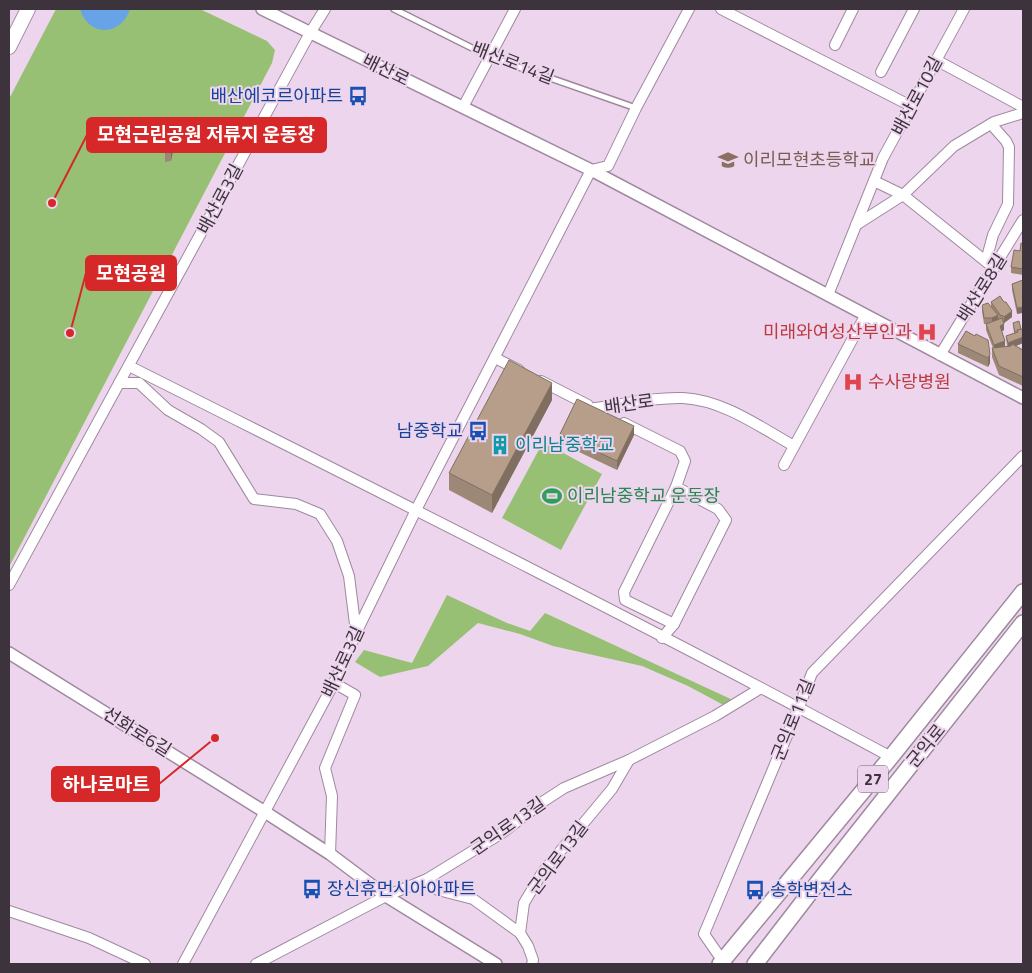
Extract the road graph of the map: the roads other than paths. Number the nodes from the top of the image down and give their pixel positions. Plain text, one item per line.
1 (28, 9) edge
2 (262, 9) edge
3 (325, 9) edge
4 (394, 9) edge
5 (515, 9) edge
6 (689, 9) edge
7 (721, 9) edge
8 (853, 9) edge
9 (914, 9) edge
10 (964, 9) edge
11 (310, 33) junction
12 (835, 45) dead end
13 (9, 46) edge
14 (490, 57) junction
15 (936, 60) junction
16 (881, 72) dead end
17 (911, 106) junction
18 (463, 107) junction
19 (1023, 107) edge
20 (636, 108) junction
21 (1023, 113) edge
22 (991, 124) junction
23 (591, 170) junction
24 (874, 181) junction
25 (903, 195) junction
26 (1023, 220) edge
27 (856, 225) junction
28 (990, 265) junction
29 (828, 296) junction
30 (865, 316) junction
31 (940, 355) junction
32 (495, 358) junction
33 (129, 366) junction
34 (119, 383) junction
35 (1023, 398) edge
36 (595, 408) junction
37 (794, 446) junction
38 (1023, 456) edge
39 (784, 465) dead end
40 (676, 487) junction
41 (416, 510) junction
42 (9, 585) edge
43 (1023, 592) edge
44 (1023, 623) edge
45 (674, 624) junction
46 (356, 633) junction
47 (662, 638) junction
48 (9, 653) edge
49 (334, 683) junction
50 (761, 688) junction
51 (799, 708) junction
52 (891, 757) junction
53 (629, 760) junction
54 (265, 812) junction
55 (330, 854) junction
56 (427, 879) junction
57 (386, 896) junction
58 (10, 910) edge
59 (520, 933) junction
60 (721, 962) edge
61 (145, 964) edge
62 (183, 964) edge
63 (256, 964) edge
64 (496, 964) edge
65 (532, 964) edge
66 (756, 964) edge

1 - 13 main road
2 - 11 street, 배산로
3 - 11 street, 배산로3길
4 - 14 lane, 배산로14길
5 - 14 street
6 - 20 street
7 - 17 street
8 - 12 street
9 - 16 street
10 - 15 street, 배산로10길
11 - 18 street, 배산로
11 - 33 street, 배산로3길
14 - 18 street
14 - 20 lane, 배산로14길
15 - 17 street, 배산로10길
15 - 19 street
17 - 24 street, 배산로10길
18 - 23 street, 배산로
20 - 23 street
21 - 22 street
22 - 25 street
22 - 28 street
23 - 29 street, 배산로
23 - 32 street
24 - 25 street
24 - 27 street, 배산로10길
25 - 27 street
25 - 28 street
26 - 28 street, 배산로8길
27 - 29 street, 배산로10길
28 - 31 street, 배산로8길
29 - 30 street, 배산로
30 - 31 street, 배산로
30 - 37 street
31 - 35 street, 배산로
32 - 36 street, 배산로
32 - 41 street, 배산로3길
33 - 34 street, 배산로3길
33 - 41 street
34 - 42 street, 배산로3길
34 - 46 street
36 - 37 street, 배산로
36 - 40 street
37 - 39 street
38 - 51 street, 군익로11길
40 - 45 street
40 - 45 street
41 - 46 street, 배산로3길
41 - 47 street
43 - 52 main road, 군익로 / 27
44 - 66 main road, 군익로 / 27
45 - 47 street
46 - 49 street, 배산로3길
47 - 50 street
48 - 54 street, 선화로6길
49 - 54 street, 배산로3길
49 - 55 street
50 - 51 street
50 - 53 street, 군익로13길
51 - 52 street, 군익로
51 - 60 street, 군익로11길
52 - 60 main road, 군익로 / 27
53 - 56 street, 군익로13길
53 - 59 street, 군의로13길
54 - 55 street, 선화로6길
54 - 62 street
55 - 57 street, 선화로6길
56 - 57 street, 군익로13길
56 - 59 street
57 - 63 street, 군익로13길
57 - 64 street, 선화로6길
58 - 61 street
59 - 65 street

